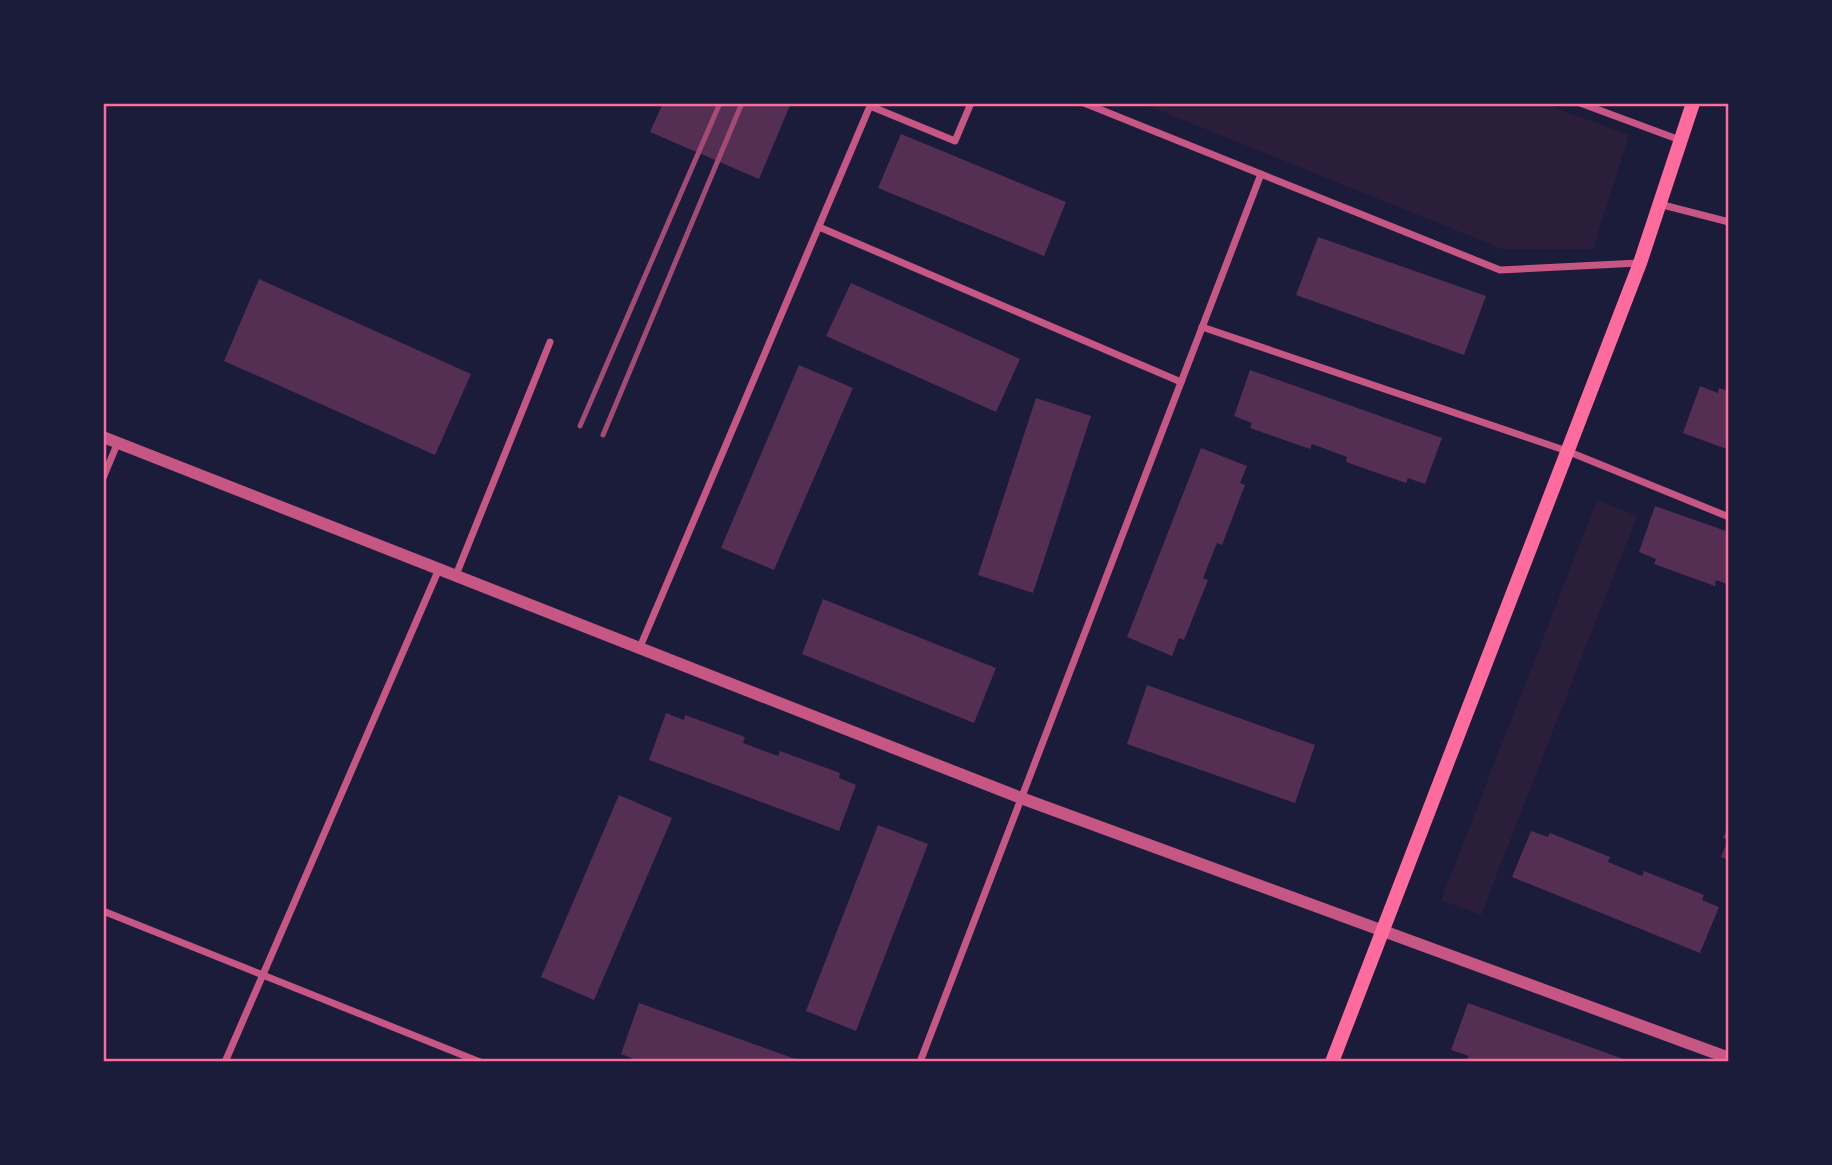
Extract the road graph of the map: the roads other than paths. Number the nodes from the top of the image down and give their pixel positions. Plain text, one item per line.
1 (971, 103) edge
2 (1084, 103) edge
3 (1580, 103) edge
4 (1693, 103) edge
5 (1681, 140) junction
6 (1261, 174) junction
7 (1659, 204) junction
8 (1729, 222) edge
9 (819, 227) junction
10 (1640, 263) junction
11 (1202, 327) junction
12 (550, 342) dead end
13 (1181, 382) junction
14 (103, 437) edge
15 (118, 442) junction
16 (1567, 451) junction
17 (103, 478) edge
18 (1729, 517) edge
19 (440, 568) junction
20 (456, 575) junction
21 (639, 648) junction
22 (1021, 798) junction
23 (103, 911) edge
24 (1383, 931) junction
25 (262, 975) junction
26 (1729, 1058) edge
27 (469, 1060) edge
28 (225, 1062) edge
29 (480, 1062) edge
30 (920, 1062) edge
31 (1332, 1062) edge

1 - 9 street
2 - 6 street
3 - 5 street
4 - 5 main road
5 - 7 main road
6 - 10 street
6 - 11 street
7 - 8 street
7 - 10 main road
9 - 13 street
9 - 21 street
10 - 16 main road
11 - 13 street
11 - 16 street
12 - 20 street
13 - 22 street
14 - 15 street
15 - 17 street
15 - 19 street
16 - 18 street
16 - 24 main road
19 - 20 street
19 - 25 street
20 - 21 street
21 - 22 street
22 - 24 street
22 - 30 street
23 - 25 street
24 - 26 street
24 - 31 main road
25 - 27 street
25 - 28 street
27 - 29 street

